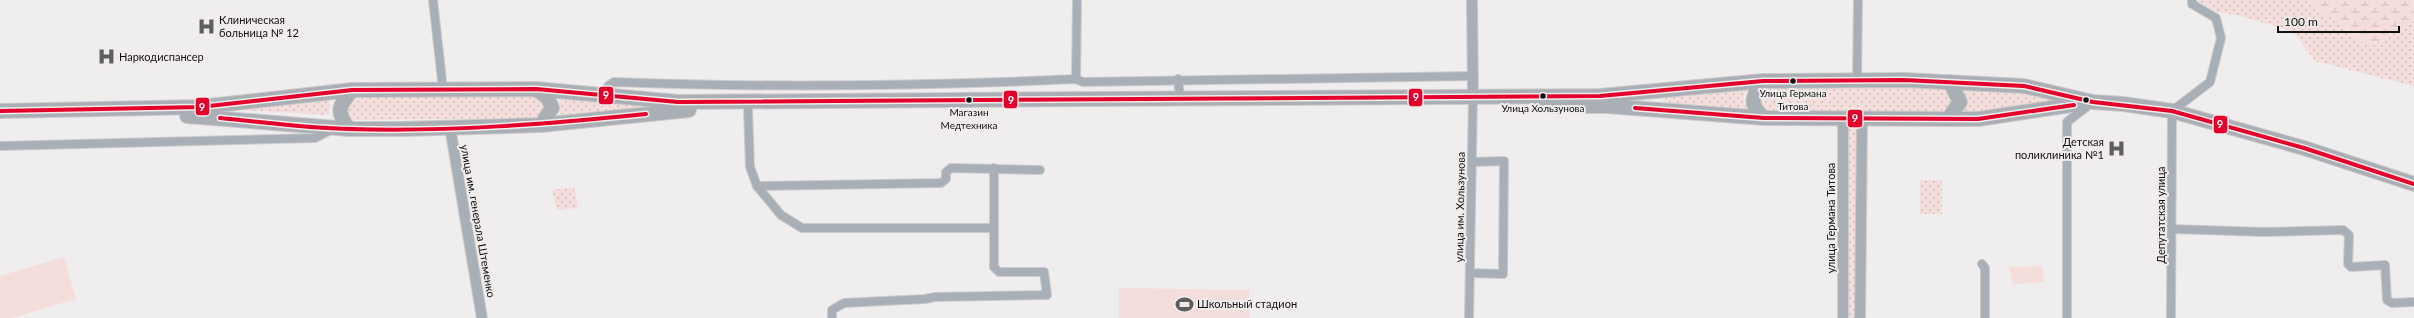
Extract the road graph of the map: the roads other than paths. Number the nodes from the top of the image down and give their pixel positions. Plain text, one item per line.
1 (433, 0) edge
2 (1077, 0) edge
3 (1472, 0) edge
4 (1858, 0) edge
5 (2192, 0) edge
6 (1474, 76) junction
7 (1178, 79) junction
8 (1857, 80) junction
9 (1080, 81) junction
10 (1763, 81) junction
11 (1950, 82) junction
12 (608, 86) dead end
13 (443, 89) junction
14 (536, 89) junction
15 (352, 90) junction
16 (1180, 98) junction
17 (1086, 100) junction
18 (1473, 101) junction
19 (2093, 102) junction
20 (748, 109) junction
21 (0, 111) edge
22 (2172, 112) junction
23 (1764, 118) junction
24 (0, 119) edge
25 (1843, 119) junction
26 (1862, 119) junction
27 (1948, 119) junction
28 (541, 125) junction
29 (450, 127) junction
30 (334, 128) junction
31 (349, 129) junction
32 (0, 146) edge
33 (1472, 162) junction
34 (994, 168) junction
35 (1040, 170) dead end
36 (2414, 184) edge
37 (757, 186) junction
38 (994, 228) junction
39 (2172, 229) junction
40 (1982, 264) dead end
41 (1470, 273) junction
42 (2414, 302) edge
43 (482, 318) edge
44 (832, 318) edge
45 (1469, 318) edge
46 (1843, 318) edge
47 (1860, 318) edge
48 (1985, 318) edge
49 (2067, 318) edge
50 (2171, 318) edge

1 - 13 street
2 - 9 street
3 - 6 street
4 - 8 street
5 - 22 street
6 - 7 street
6 - 18 street
7 - 9 street
7 - 16 street
8 - 10 highway
8 - 11 highway
9 - 12 street
9 - 17 street
10 - 18 highway
10 - 23 highway
11 - 19 highway
11 - 27 highway
13 - 14 highway
13 - 15 highway
14 - 17 highway
14 - 28 highway
15 - 21 highway
15 - 31 highway
16 - 17 highway
16 - 18 highway
18 - 20 highway
18 - 23 highway
18 - 33 street, улица им. Хользунова
19 - 22 highway
19 - 27 highway
19 - 49 street
20 - 28 highway
20 - 37 street
22 - 36 highway
22 - 39 street, Депутатская улица
23 - 25 highway
24 - 30 highway
25 - 26 highway
25 - 46 street, улица Германа Титова
26 - 27 highway
26 - 47 street
28 - 29 highway
29 - 31 highway
29 - 43 street, улица им. генерала Штеменко
30 - 31 highway
30 - 32 street
33 - 41 street, улица им. Хользунова
33 - 41 street
34 - 35 street
34 - 37 street
34 - 38 street
37 - 38 street
38 - 44 street
39 - 42 street
39 - 50 street, Депутатская улица
40 - 48 street
41 - 45 street, улица им. Хользунова

